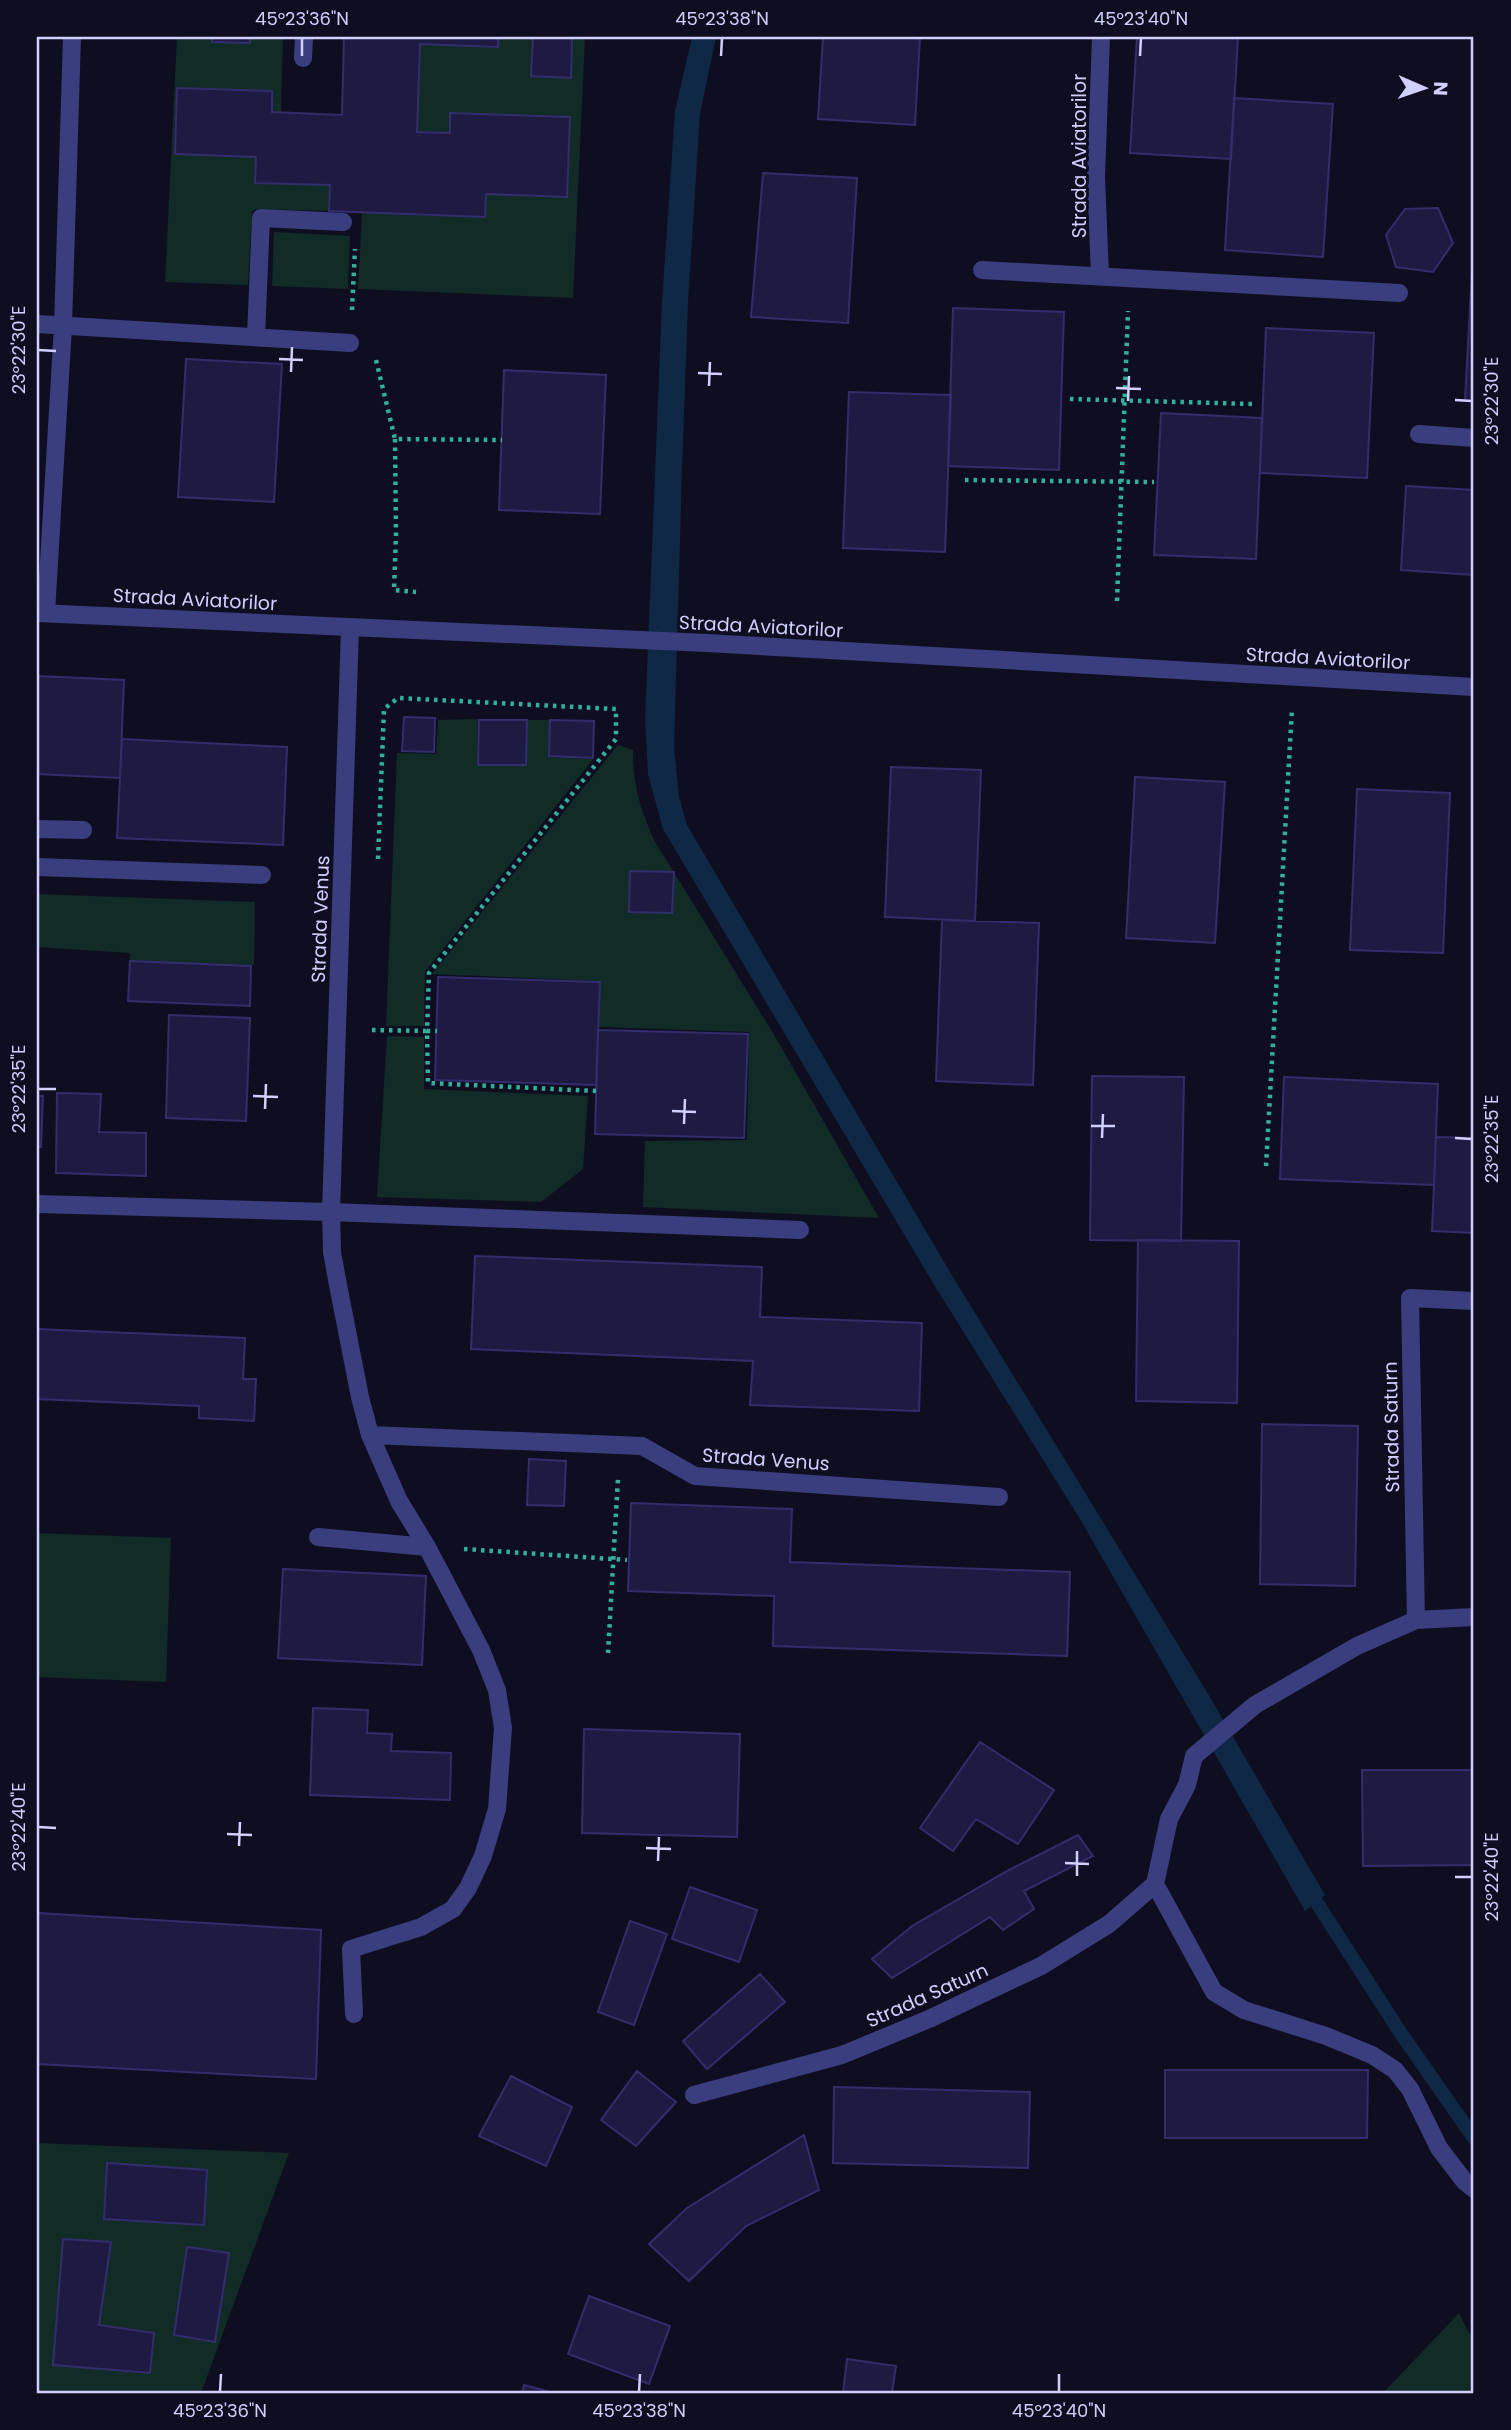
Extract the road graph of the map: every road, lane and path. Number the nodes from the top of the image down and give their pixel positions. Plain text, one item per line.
1 (72, 37) edge
2 (304, 37) edge
3 (1101, 37) edge
4 (303, 58) dead end
5 (343, 222) dead end
6 (356, 242) dead end
7 (982, 270) dead end
8 (1100, 276) junction
9 (1131, 278) junction
10 (1399, 293) dead end
11 (37, 324) edge
12 (63, 326) junction
13 (256, 336) junction
14 (350, 343) junction
15 (1070, 399) dead end
16 (1125, 400) junction
17 (1253, 404) dead end
18 (1419, 434) dead end
19 (1474, 438) edge
20 (395, 439) junction
21 (502, 440) dead end
22 (965, 480) dead end
23 (1121, 481) junction
24 (1154, 482) dead end
25 (416, 592) dead end
26 (1117, 601) dead end
27 (41, 613) edge
28 (350, 628) junction
29 (1294, 677) junction
30 (1474, 687) edge
31 (37, 829) edge
32 (83, 830) dead end
33 (378, 862) dead end
34 (37, 867) edge
35 (262, 875) dead end
36 (428, 1031) junction
37 (436, 1031) dead end
38 (372, 1043) dead end
39 (596, 1091) dead end
40 (1266, 1166) dead end
41 (37, 1204) edge
42 (331, 1212) junction
43 (800, 1230) dead end
44 (1474, 1301) edge
45 (370, 1435) junction
46 (642, 1446) junction
47 (999, 1497) dead end
48 (318, 1537) dead end
49 (427, 1547) junction
50 (612, 1559) junction
51 (627, 1560) dead end
52 (1474, 1616) edge
53 (1416, 1620) junction
54 (608, 1653) dead end
55 (1155, 1884) junction
56 (354, 2014) dead end
57 (694, 2095) dead end
58 (1474, 2189) edge

1 - 12 street, Strada Aviatorilor
2 - 4 street
3 - 8 street, Strada Aviatorilor
5 - 13 street
6 - 14 path
7 - 8 street
8 - 9 street
9 - 10 street
9 - 16 path
11 - 12 street
12 - 13 street
12 - 27 street, Strada Aviatorilor
13 - 14 street
14 - 20 path
15 - 16 path
16 - 17 path
16 - 23 path
18 - 19 street
20 - 21 path
20 - 25 path
22 - 23 path
23 - 24 path
23 - 26 path
27 - 28 street, Strada Aviatorilor
28 - 29 street, Strada Aviatorilor
28 - 42 street, Strada Venus
29 - 30 street, Strada Aviatorilor
29 - 40 path
31 - 32 street
33 - 36 path
34 - 35 street
36 - 37 path
36 - 38 path
36 - 39 path
41 - 42 street
42 - 43 street
42 - 45 street, Strada Venus
44 - 53 street, Strada Saturn
45 - 46 street, Strada Venus
45 - 49 street, Strada Venus
46 - 47 street, Strada Venus
46 - 50 path
48 - 49 street
49 - 50 path
49 - 56 street, Strada Venus
50 - 51 path
50 - 54 path
52 - 53 street
53 - 55 street
55 - 57 street, Strada Saturn
55 - 58 street

